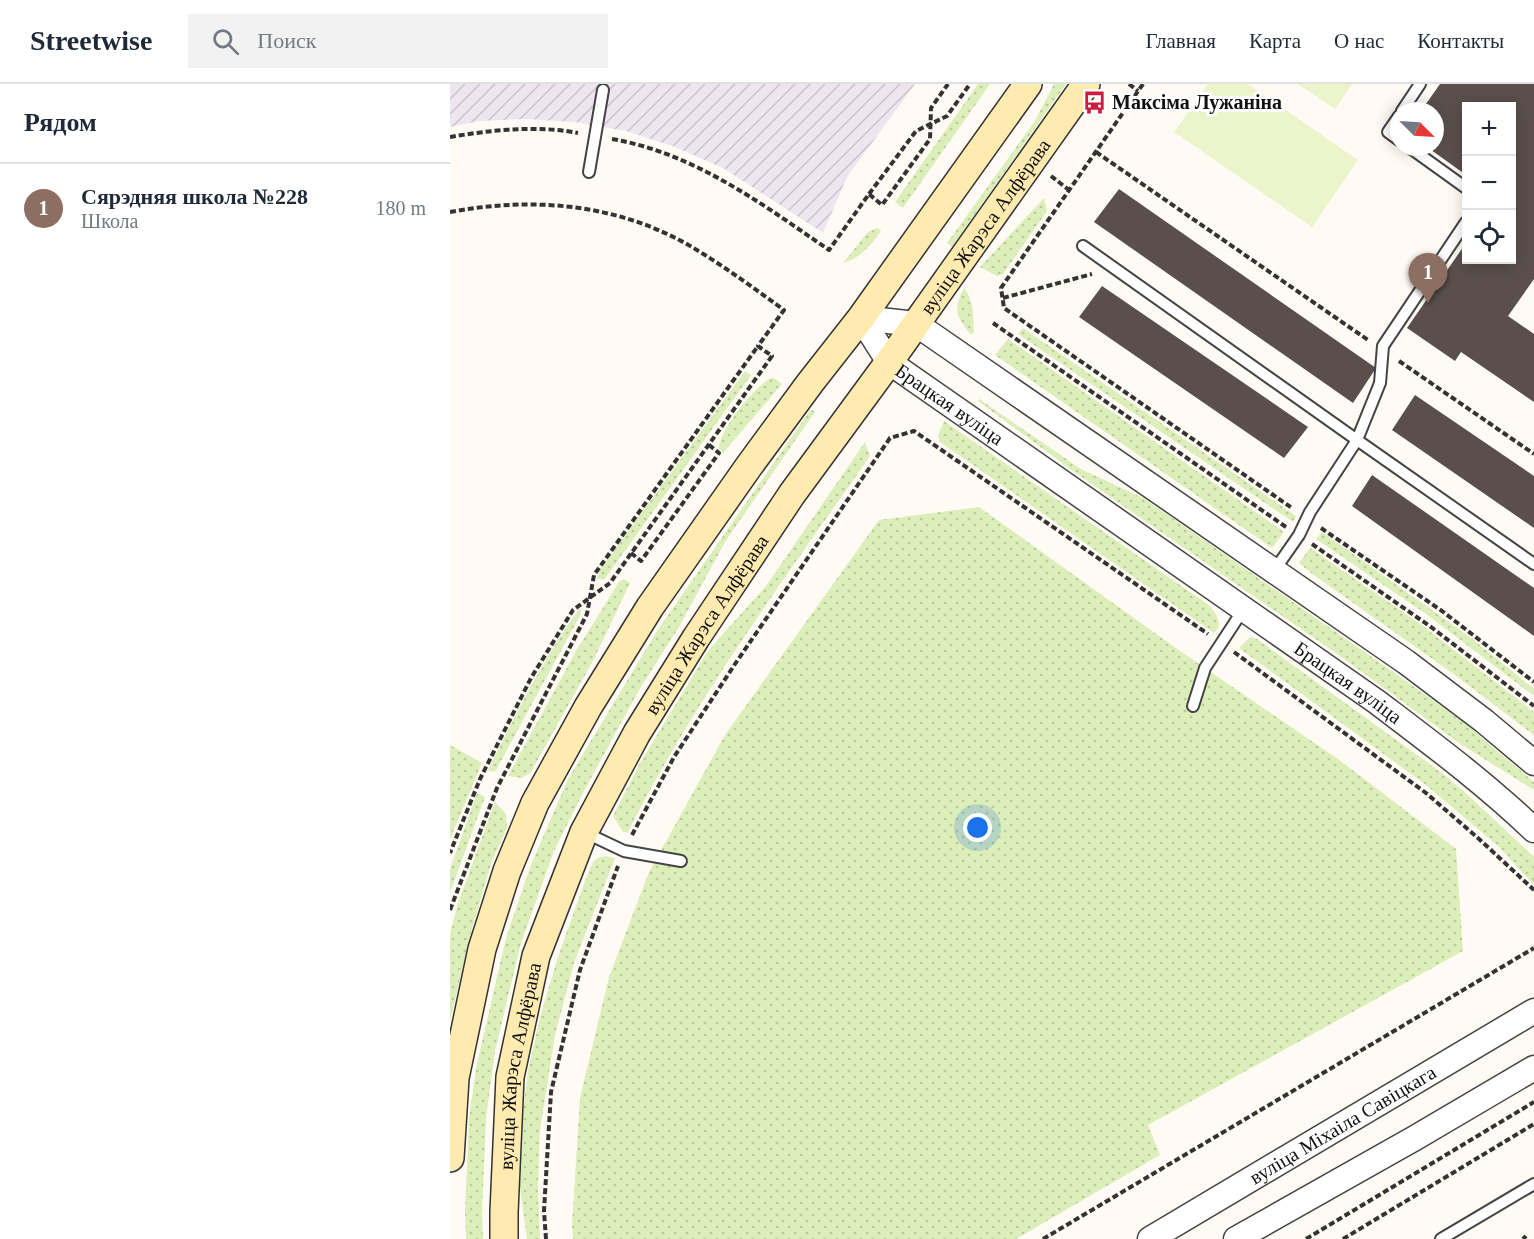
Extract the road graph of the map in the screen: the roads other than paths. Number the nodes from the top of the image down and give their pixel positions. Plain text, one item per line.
1 (1028, 84) edge
2 (1086, 84) edge
3 (1420, 84) edge
4 (603, 90) dead end
5 (1408, 102) edge
6 (1422, 156) edge
7 (589, 172) dead end
8 (1462, 184) edge
9 (1462, 229) edge
10 (1083, 246) dead end
11 (861, 318) junction
12 (916, 324) junction
13 (889, 362) junction
14 (1357, 440) junction
15 (1534, 564) edge
16 (1274, 571) junction
17 (1243, 610) junction
18 (1193, 706) dead end
19 (1534, 763) edge
20 (1534, 830) edge
21 (584, 832) junction
22 (681, 861) dead end
23 (1534, 1011) edge
24 (1534, 1068) edge
25 (450, 1158) edge
26 (1534, 1184) edge
27 (504, 1239) edge
28 (1150, 1239) edge
29 (1236, 1239) edge
30 (1441, 1239) edge

1 - 11 main road
2 - 12 main road, вуліца Жарэса Алфёрава
3 - 5 lane
4 - 7 lane
6 - 8 lane
9 - 14 lane
10 - 14 lane
11 - 12 street
11 - 13 street, Брацкая вуліца
11 - 25 main road
12 - 13 main road, вуліца Жарэса Алфёрава
12 - 16 street
13 - 17 street, Брацкая вуліца
13 - 21 main road, вуліца Жарэса Алфёрава
14 - 15 lane
14 - 16 lane
16 - 19 street
17 - 18 lane
17 - 20 street, Брацкая вуліца
21 - 22 lane
21 - 27 main road, вуліца Жарэса Алфёрава
23 - 28 street, вуліца Міхаіла Савіцкага
24 - 29 street
26 - 30 lane

